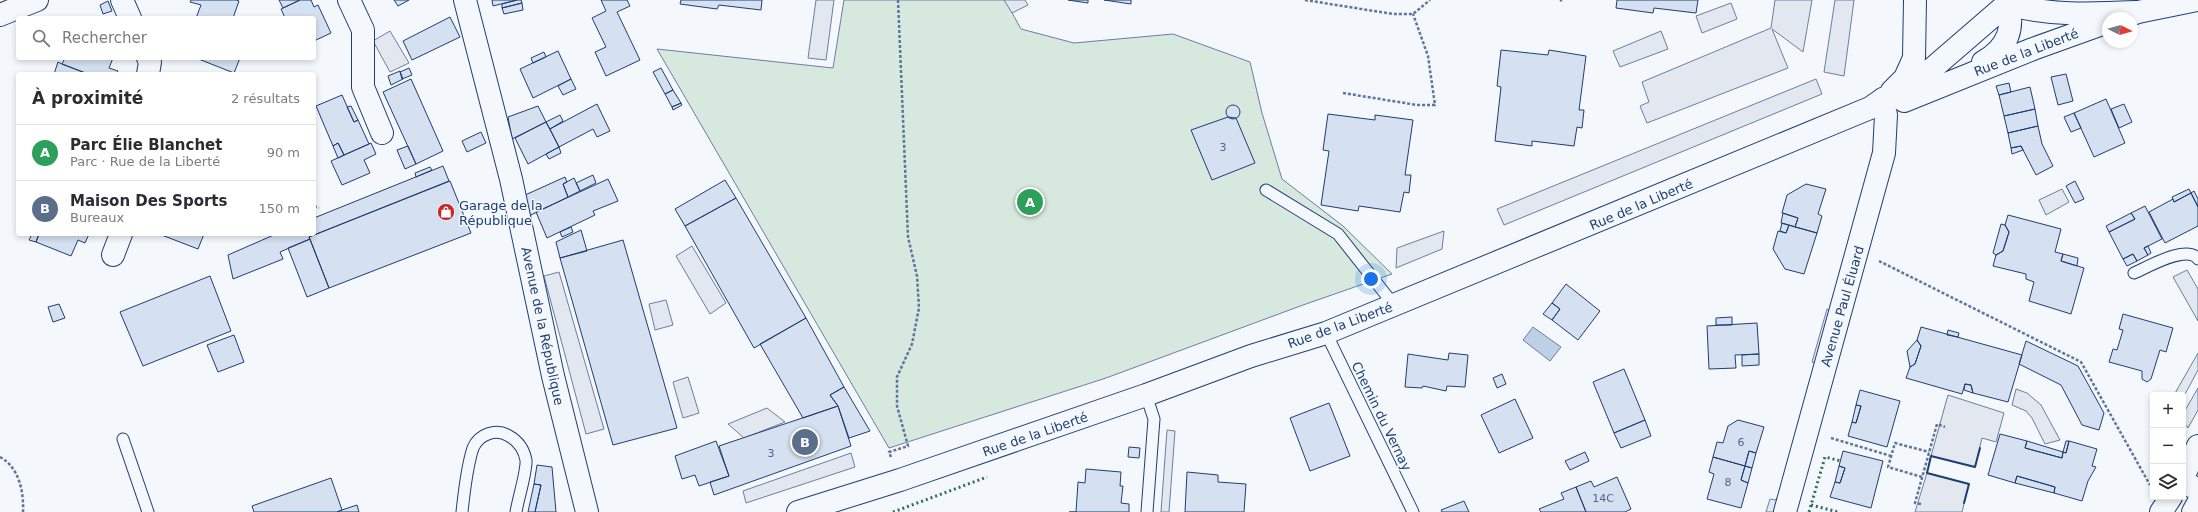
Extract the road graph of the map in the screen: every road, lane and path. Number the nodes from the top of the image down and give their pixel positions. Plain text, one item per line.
1 (37, 0) edge
2 (122, 0) edge
3 (349, 0) edge
4 (465, 0) edge
5 (898, 0) edge
6 (1305, 0) edge
7 (1430, 0) edge
8 (1915, 0) edge
9 (2197, 0) edge
10 (2007, 1) edge
11 (2138, 13) edge
12 (1413, 14) junction
13 (0, 15) edge
14 (2102, 15) edge
15 (129, 16) edge
16 (2102, 24) edge
17 (149, 60) edge
18 (148, 72) edge
19 (1945, 84) junction
20 (1343, 93) dead end
21 (1880, 105) junction
22 (382, 133) dead end
23 (1266, 190) dead end
24 (316, 207) edge
25 (319, 208) dead end
26 (119, 236) edge
27 (1857, 253) junction
28 (113, 255) dead end
29 (2198, 259) edge
30 (2134, 273) dead end
31 (1394, 305) junction
32 (1326, 333) junction
33 (1146, 396) junction
34 (1945, 427) dead end
35 (1807, 431) junction
36 (124, 439) dead end
37 (2198, 446) edge
38 (1929, 452) junction
39 (1891, 456) junction
40 (0, 457) edge
41 (2186, 471) edge
42 (1922, 477) junction
43 (900, 480) junction
44 (2186, 483) edge
45 (2150, 485) edge
46 (2198, 490) edge
47 (2169, 500) edge
48 (2198, 503) edge
49 (1921, 504) dead end
50 (23, 512) edge
51 (148, 512) edge
52 (462, 512) edge
53 (516, 512) edge
54 (587, 512) edge
55 (798, 512) edge
56 (1147, 512) edge
57 (1413, 512) edge
58 (1785, 512) edge
59 (2161, 512) edge
60 (2192, 512) edge

1 - 13 street
2 - 15 street
3 - 22 street
4 - 54 street, Avenue de la République
5 - 43 path
6 - 12 path
7 - 12 path
8 - 21 street, Rue de la Liberté
9 - 11 street
10 - 14 street
10 - 19 street, Rue de la Liberté
10 - 21 street, Rue de la Liberté
12 - 20 path
16 - 19 street, Rue de la Liberté
17 - 18 street
19 - 21 street, Rue de la Liberté
21 - 27 street, Avenue Paul Éluard
21 - 31 street, Rue de la Liberté
23 - 31 lane
24 - 25 path
26 - 28 street
27 - 35 street, Avenue Paul Éluard
27 - 45 path
29 - 30 lane
31 - 32 street, Rue de la Liberté
32 - 33 street, Rue de la Liberté
32 - 57 lane, Chemin du Vernay
33 - 43 street, Rue de la Liberté
33 - 56 lane
34 - 38 path
35 - 39 path
35 - 58 street, Avenue Paul Éluard
36 - 51 lane
37 - 41 street
38 - 39 path
38 - 42 path
39 - 42 path
40 - 50 path
42 - 49 path
43 - 55 street, Rue de la Liberté
44 - 46 street
47 - 59 street
48 - 60 street
52 - 53 lane

